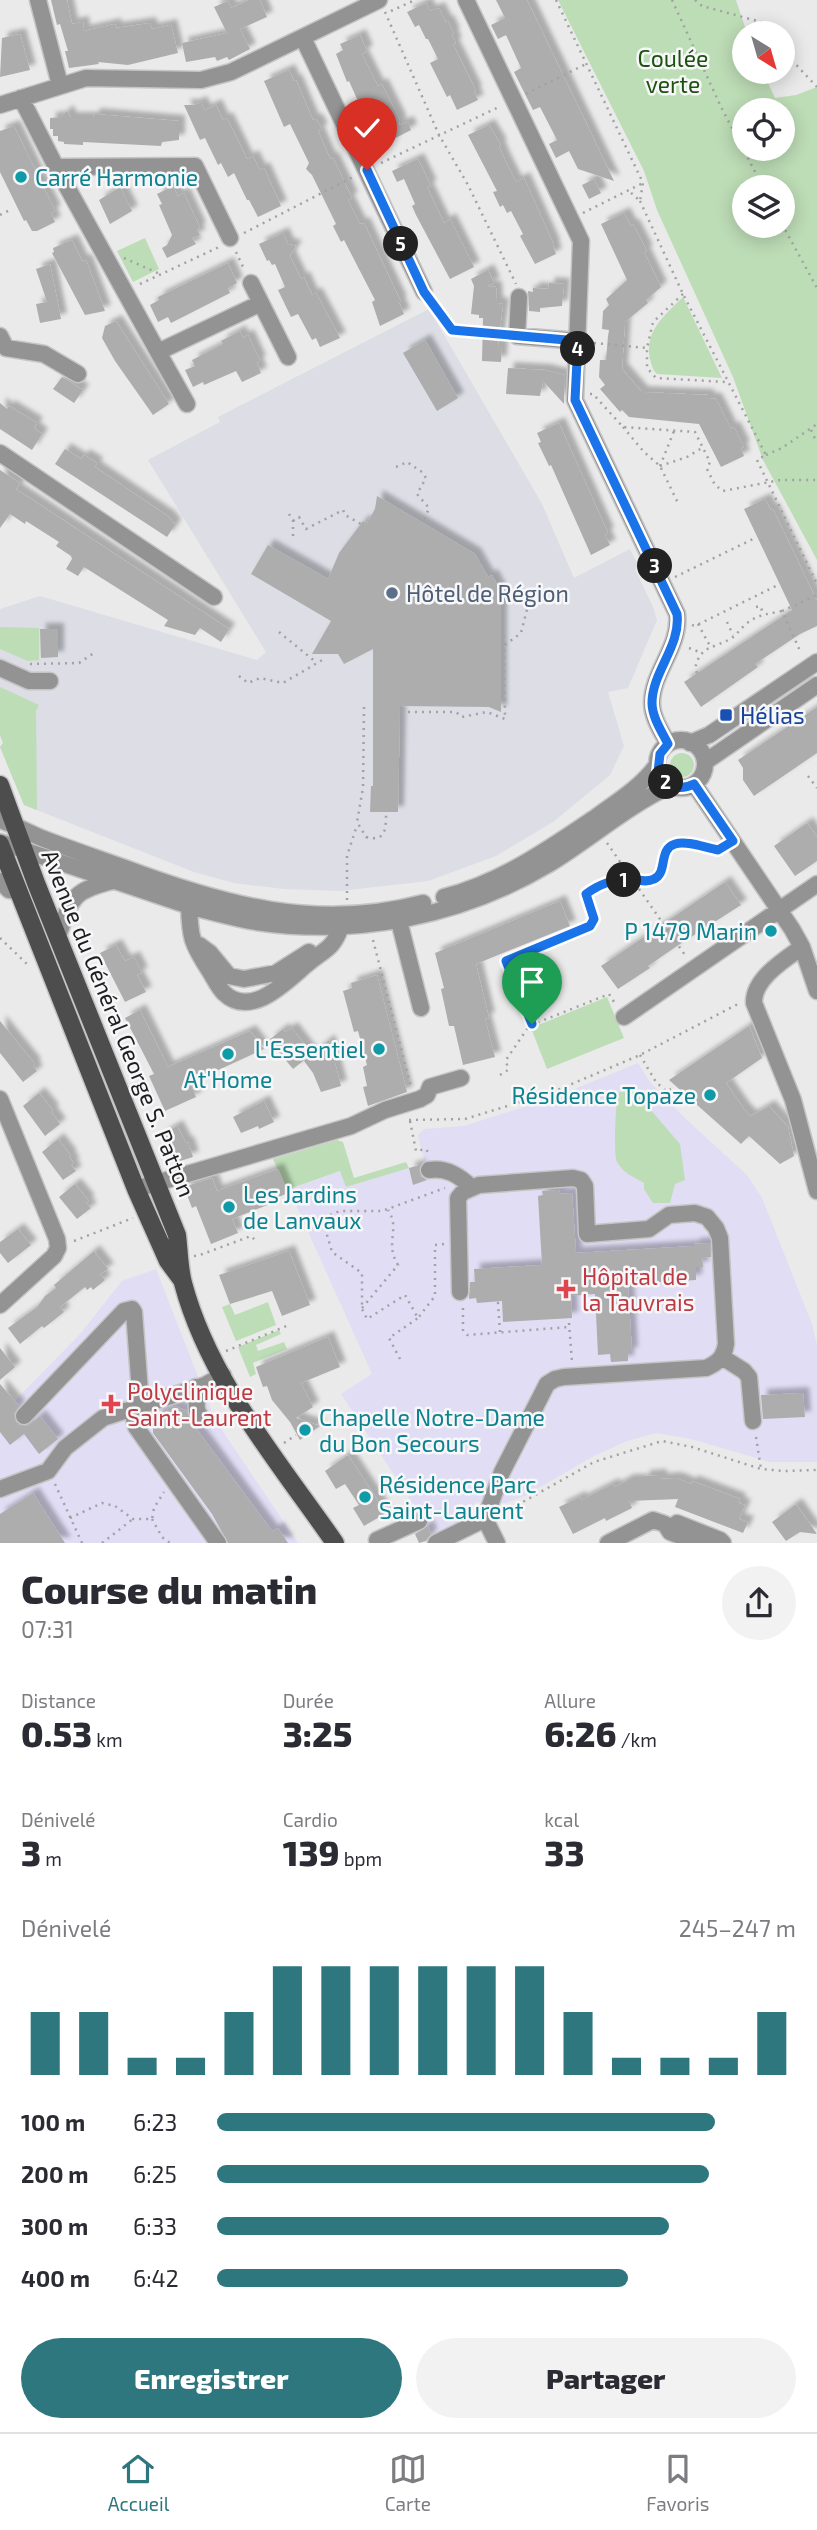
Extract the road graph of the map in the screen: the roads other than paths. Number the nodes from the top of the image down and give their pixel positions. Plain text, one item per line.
1 (38, 0) edge
2 (379, 0) edge
3 (466, 0) edge
4 (303, 38) junction
5 (60, 85) junction
6 (21, 98) junction
7 (0, 105) edge
8 (56, 167) junction
9 (230, 238) road end
10 (251, 283) road end
11 (424, 292) road end
12 (519, 296) road end
13 (261, 303) junction
14 (0, 336) edge
15 (578, 341) junction
16 (158, 352) junction
17 (288, 357) dead end
18 (78, 374) dead end
19 (187, 404) dead end
20 (0, 453) edge
21 (214, 597) dead end
22 (817, 662) edge
23 (0, 668) edge
24 (29, 681) junction
25 (50, 681) dead end
26 (817, 685) edge
27 (42, 697) dead end
28 (690, 743) junction
29 (668, 744) junction
30 (705, 762) junction
31 (657, 765) junction
32 (694, 784) junction
33 (0, 785) edge
34 (670, 786) junction
35 (8, 822) edge
36 (0, 843) edge
37 (24, 851) junction
38 (0, 881) edge
39 (115, 881) junction
40 (817, 884) edge
41 (19, 891) junction
42 (189, 906) junction
43 (779, 910) junction
44 (399, 920) junction
45 (341, 927) junction
46 (58, 936) junction
47 (193, 944) junction
48 (802, 947) junction
49 (319, 955) junction
50 (817, 990) edge
51 (421, 1008) dead end
52 (624, 1017) road end
53 (461, 1078) dead end
54 (0, 1099) edge
55 (429, 1170) dead end
56 (157, 1183) junction
57 (471, 1187) junction
58 (136, 1189) junction
59 (817, 1191) edge
60 (183, 1282) junction
61 (460, 1292) road end
62 (0, 1305) edge
63 (722, 1357) junction
64 (223, 1376) junction
65 (196, 1387) junction
66 (132, 1410) junction
67 (24, 1416) dead end
68 (201, 1417) dead end
69 (753, 1421) road end
70 (0, 1489) edge
71 (485, 1519) junction
72 (419, 1521) dead end
73 (665, 1524) junction
74 (218, 1543) edge
75 (335, 1543) edge
76 (379, 1543) edge
77 (436, 1543) edge
78 (497, 1543) edge
79 (594, 1543) edge
80 (608, 1543) edge
81 (698, 1543) edge
82 (723, 1543) edge

1 - 5 street
2 - 4 street
3 - 15 street
4 - 5 street
4 - 11 street
5 - 6 street
6 - 7 street
6 - 8 street
8 - 9 street
8 - 16 street
10 - 13 street
12 - 15 street
13 - 16 street
13 - 17 street
14 - 18 street
15 - 29 street
16 - 19 street
20 - 21 street
22 - 28 street
23 - 24 street
24 - 25 street
24 - 27 street
26 - 30 street
28 - 29 street
28 - 30 street
29 - 31 street
30 - 32 street
31 - 34 street
31 - 35 street
32 - 34 street
32 - 43 street
33 - 35 main road, Avenue du Général George S. Patton
34 - 44 street
35 - 37 main road, Avenue du Général George S. Patton
36 - 37 street
36 - 41 main road, Avenue du Général George S. Patton
37 - 39 street
37 - 46 main road, Avenue du Général George S. Patton
38 - 41 street
39 - 42 street
39 - 46 street
40 - 43 street
41 - 58 main road, Avenue du Général George S. Patton
42 - 45 street
42 - 47 street
43 - 48 street
43 - 52 street
44 - 45 street
44 - 51 street
45 - 49 street
46 - 56 main road, Avenue du Général George S. Patton
47 - 49 street
47 - 49 street
48 - 50 street
48 - 59 street
53 - 56 street
54 - 62 street
55 - 57 street
56 - 58 street
56 - 60 main road, Avenue du Général George S. Patton
57 - 61 street
57 - 63 street
58 - 60 main road, Avenue du Général George S. Patton
60 - 64 main road, Avenue du Général George S. Patton
63 - 69 street
63 - 71 street
64 - 65 street
64 - 75 main road, Avenue du Général George S. Patton
65 - 66 street
65 - 68 street
66 - 67 street
66 - 70 street
66 - 74 street
71 - 77 street
71 - 78 street
72 - 76 street
73 - 80 street
73 - 81 street
73 - 82 street
79 - 80 street

